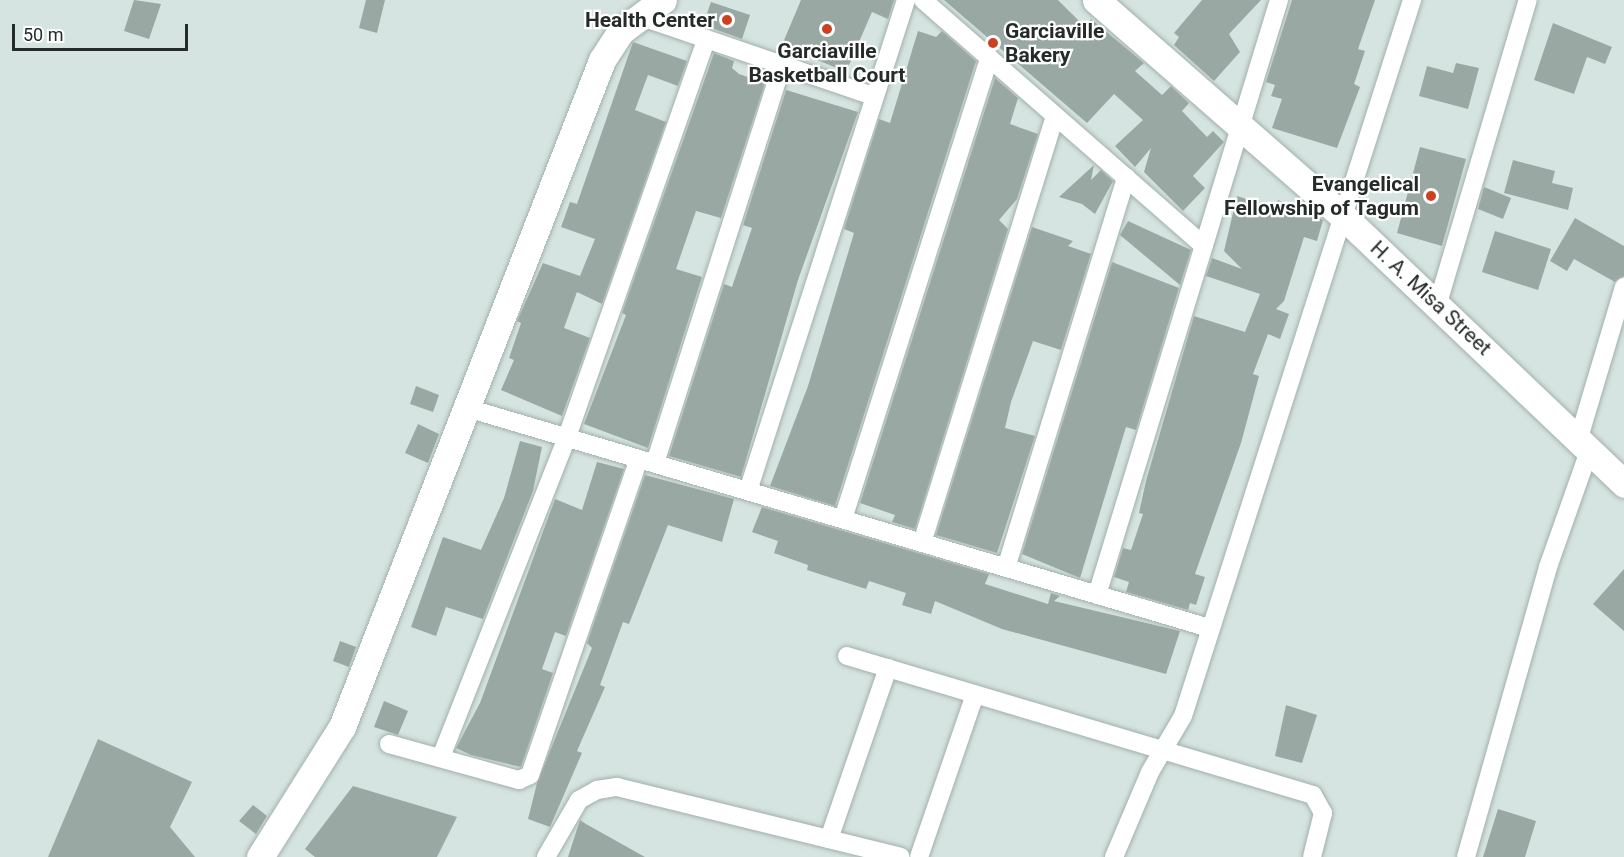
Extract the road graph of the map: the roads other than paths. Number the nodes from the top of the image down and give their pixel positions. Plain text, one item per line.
1 (663, 0) edge
2 (906, 0) edge
3 (923, 0) edge
4 (1096, 0) edge
5 (1412, 0) edge
6 (1528, 0) edge
7 (1278, 1) edge
8 (639, 16) junction
9 (706, 41) junction
10 (989, 58) junction
11 (782, 65) junction
12 (872, 96) junction
13 (1055, 116) junction
14 (1240, 126) junction
15 (1126, 177) junction
16 (1342, 215) junction
17 (1204, 246) junction
18 (1624, 287) edge
19 (1438, 303) junction
20 (467, 408) junction
21 (567, 437) junction
22 (1583, 446) junction
23 (647, 461) junction
24 (1624, 484) edge
25 (748, 491) junction
26 (843, 519) junction
27 (922, 543) junction
28 (1006, 568) junction
29 (1097, 595) junction
30 (1209, 628) junction
31 (847, 656) dead end
32 (888, 668) junction
33 (975, 694) junction
34 (389, 744) dead end
35 (1164, 751) junction
36 (441, 757) junction
37 (829, 839) junction
38 (260, 857) edge
39 (546, 857) edge
40 (901, 857) edge
41 (919, 857) edge
42 (1114, 857) edge
43 (1312, 857) edge
44 (1466, 857) edge

1 - 8 street
2 - 12 street
3 - 10 street
4 - 14 street, H. A. Misa Street
5 - 16 street
6 - 19 street
7 - 14 street
8 - 9 street
8 - 20 street
9 - 11 street
9 - 21 street
10 - 13 street
10 - 26 street
11 - 12 street
11 - 23 street
12 - 25 street
13 - 15 street
13 - 27 street
14 - 16 street, H. A. Misa Street
14 - 17 street
15 - 17 street
15 - 28 street
16 - 19 street, H. A. Misa Street
16 - 30 street
17 - 29 street
18 - 22 street
19 - 22 street, H. A. Misa Street
20 - 21 street
20 - 38 street
21 - 23 street
21 - 36 street
22 - 24 street, H. A. Misa Street
22 - 44 street
23 - 25 street
23 - 36 street
25 - 26 street
26 - 27 street
27 - 28 street
28 - 29 street
29 - 30 street
30 - 35 street
31 - 32 street
32 - 33 street
32 - 37 street
33 - 35 street
33 - 41 street
34 - 36 street
35 - 42 street
35 - 43 street
37 - 39 street
37 - 40 street

